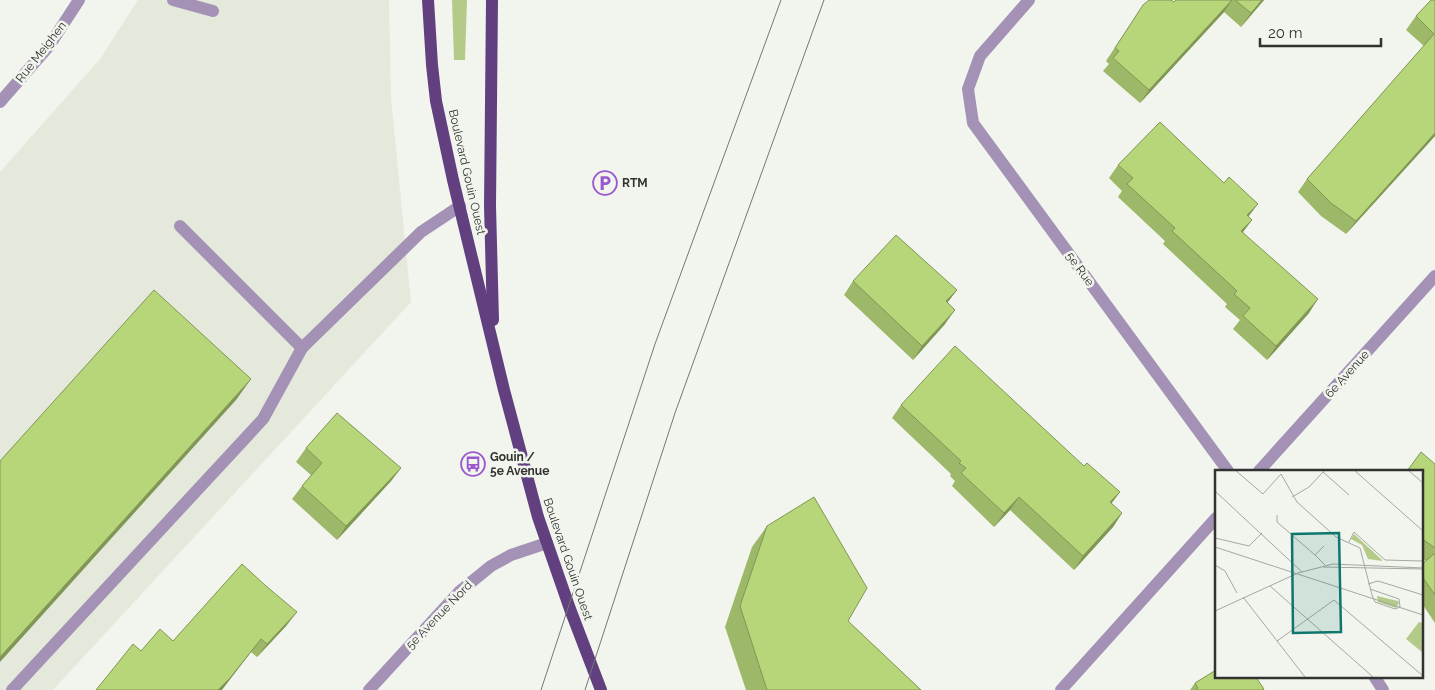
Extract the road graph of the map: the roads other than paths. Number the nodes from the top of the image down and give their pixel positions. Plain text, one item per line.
1 (79, 0) edge
2 (173, 0) edge
3 (428, 0) edge
4 (492, 0) edge
5 (1029, 0) edge
6 (213, 11) dead end
7 (0, 102) edge
8 (460, 206) junction
9 (180, 226) dead end
10 (1435, 276) edge
11 (494, 347) junction
12 (302, 348) junction
13 (1227, 470) edge
14 (1260, 470) edge
15 (1215, 519) edge
16 (547, 543) junction
17 (1375, 678) edge
18 (12, 690) edge
19 (369, 690) edge
20 (601, 690) edge
21 (1061, 690) edge
22 (1383, 690) edge

1 - 7 street, Rue Meighen
2 - 6 street
3 - 8 main road, Boulevard Gouin Ouest
4 - 11 main road, Boulevard Gouin Ouest
5 - 13 street, 5e Rue
8 - 11 main road, Boulevard Gouin Ouest
8 - 12 street
9 - 12 street
10 - 14 street, 6e Avenue
11 - 16 main road, Boulevard Gouin Ouest
12 - 18 street
15 - 21 street
16 - 19 street, 5e Avenue Nord
16 - 20 main road, Boulevard Gouin Ouest
17 - 22 street

